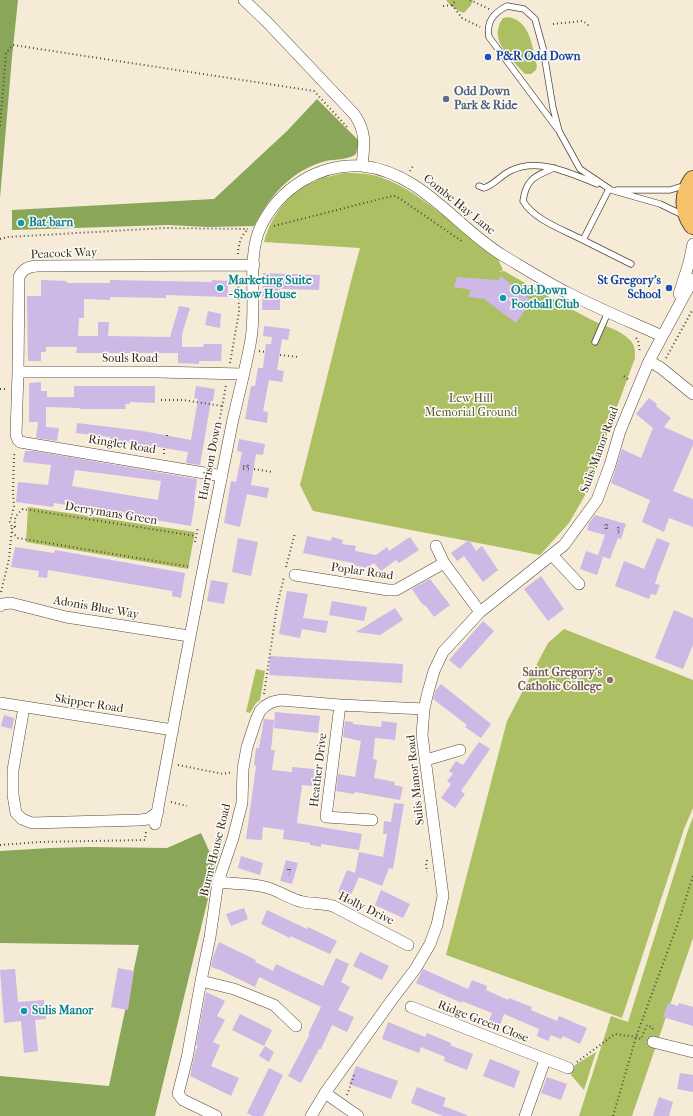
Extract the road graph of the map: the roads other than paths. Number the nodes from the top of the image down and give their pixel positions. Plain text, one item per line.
1 (244, 0) edge
2 (559, 131) junction
3 (362, 166) junction
4 (554, 168) junction
5 (692, 182) edge
6 (478, 186) dead end
7 (608, 189) junction
8 (691, 222) edge
9 (583, 240) junction
10 (693, 244) edge
11 (632, 264) dead end
12 (254, 265) junction
13 (693, 279) edge
14 (608, 311) junction
15 (672, 318) junction
16 (662, 336) junction
17 (595, 342) dead end
18 (644, 360) junction
19 (18, 372) junction
20 (243, 374) junction
21 (693, 394) edge
22 (19, 441) joint
23 (222, 476) junction
24 (436, 546) dead end
25 (552, 555) junction
26 (444, 563) junction
27 (295, 575) dead end
28 (579, 584) dead end
29 (0, 606) edge
30 (480, 612) junction
31 (189, 636) junction
32 (0, 703) edge
33 (340, 705) junction
34 (24, 707) junction
35 (424, 709) junction
36 (174, 730) junction
37 (460, 750) dead end
38 (426, 760) junction
39 (372, 820) dead end
40 (218, 882) junction
41 (408, 945) dead end
42 (200, 981) junction
43 (411, 1007) dead end
44 (296, 1026) dead end
45 (653, 1042) dead end
46 (693, 1052) edge
47 (545, 1060) junction
48 (568, 1068) road end
49 (325, 1094) junction
50 (215, 1116) edge
51 (311, 1116) edge
52 (358, 1116) edge
53 (525, 1116) edge

1 - 3 street
2 - 2 lane
2 - 7 lane
3 - 12 street, Harrison Down
3 - 14 street, Combe Hay Lane
4 - 6 lane
4 - 7 lane
4 - 9 lane
5 - 7 lane
5 - 8 main road
7 - 8 lane
7 - 9 lane
9 - 11 lane
10 - 15 street, Sulis Manor Road
12 - 19 street, Peacock Way
12 - 20 street, Harrison Down
13 - 15 street, Sulis Manor Road
14 - 16 street, Combe Hay Lane
14 - 17 lane
15 - 16 street, Sulis Manor Road
16 - 18 street, Sulis Manor Road
18 - 21 street
18 - 25 street, Sulis Manor Road
19 - 20 street, Souls Road
19 - 22 street, Peacock Way
20 - 23 street, Harrison Down
22 - 23 street, Ringlet Road
23 - 31 street, Harrison Down
24 - 26 street
25 - 28 street
25 - 30 street, Sulis Manor Road
26 - 27 street, Poplar Road
26 - 30 street
29 - 31 street, Adonis Blue Way
30 - 35 street, Sulis Manor Road
31 - 36 street, Harrison Down
32 - 34 street, Skipper Road
33 - 35 street
33 - 39 street, Heather Drive
33 - 40 street, Burnt House Road
34 - 36 street, Skipper Road
34 - 36 street, Harrison Down
35 - 38 street, Sulis Manor Road
37 - 38 street
38 - 49 street, Sulis Manor Road
40 - 41 street, Holly Drive
40 - 42 street, Burnt House Road
42 - 44 street
42 - 50 street, Burnt House Road
43 - 47 street, Ridge Green Close
45 - 46 street
47 - 48 street, Ridge Green Close
47 - 53 street
49 - 51 street, Sulis Manor Road
49 - 52 street

